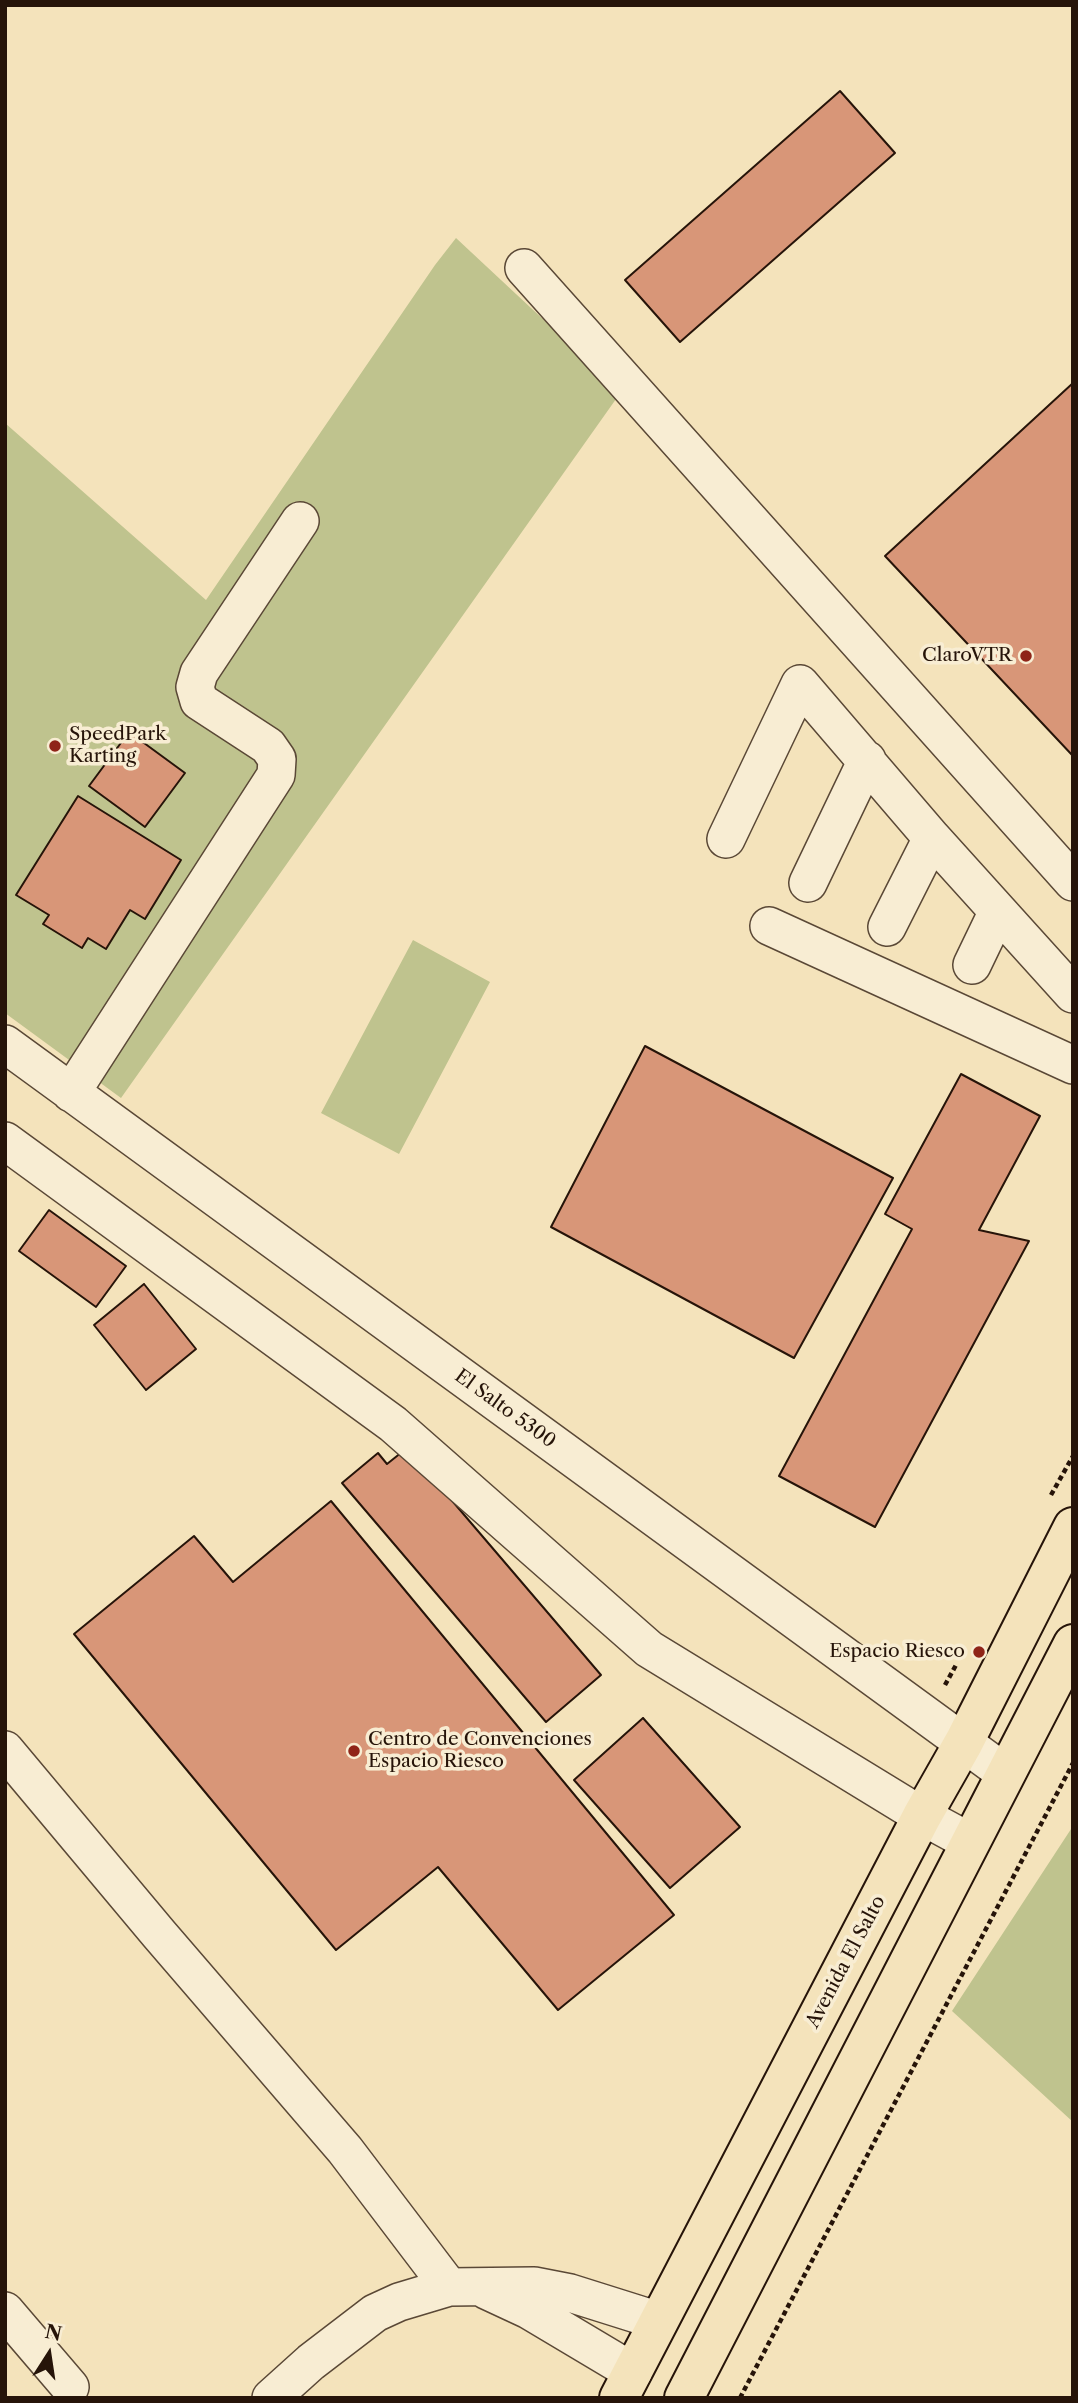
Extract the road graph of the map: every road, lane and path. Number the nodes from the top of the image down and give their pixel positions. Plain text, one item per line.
1 (524, 268) dead end
2 (300, 521) dead end
3 (867, 760) junction
4 (932, 838) junction
5 (726, 839) dead end
6 (1073, 882) edge
7 (808, 883) dead end
8 (998, 911) junction
9 (769, 926) dead end
10 (887, 927) dead end
11 (972, 965) dead end
12 (1073, 994) edge
13 (5, 1044) edge
14 (1073, 1065) edge
15 (71, 1093) junction
16 (5, 1141) edge
17 (1073, 1527) edge
18 (1073, 1644) edge
19 (964, 1742) junction
20 (5, 1750) edge
21 (1073, 1763) edge
22 (1005, 1773) junction
23 (922, 1816) junction
24 (970, 1842) junction
25 (462, 2286) junction
26 (5, 2311) edge
27 (659, 2321) junction
28 (626, 2385) edge
29 (70, 2387) dead end
30 (271, 2398) edge
31 (684, 2398) edge
32 (740, 2398) edge

1 - 6 lane
2 - 15 lane
3 - 4 lane
3 - 5 lane
3 - 7 lane
4 - 8 lane
4 - 10 lane
8 - 11 lane
8 - 12 lane
9 - 14 lane
13 - 15 lane, El Salto 5300
15 - 19 lane, El Salto 5300
16 - 23 lane
17 - 19 main road, Avenida El Salto
18 - 22 main road
19 - 22 lane, El Salto 5300
19 - 23 main road, Avenida El Salto
20 - 25 lane
21 - 32 path
22 - 24 main road
23 - 24 lane
23 - 27 main road, Avenida El Salto
24 - 31 main road
25 - 27 lane
25 - 28 lane
25 - 30 lane
26 - 29 lane
27 - 28 main road, Avenida El Salto

